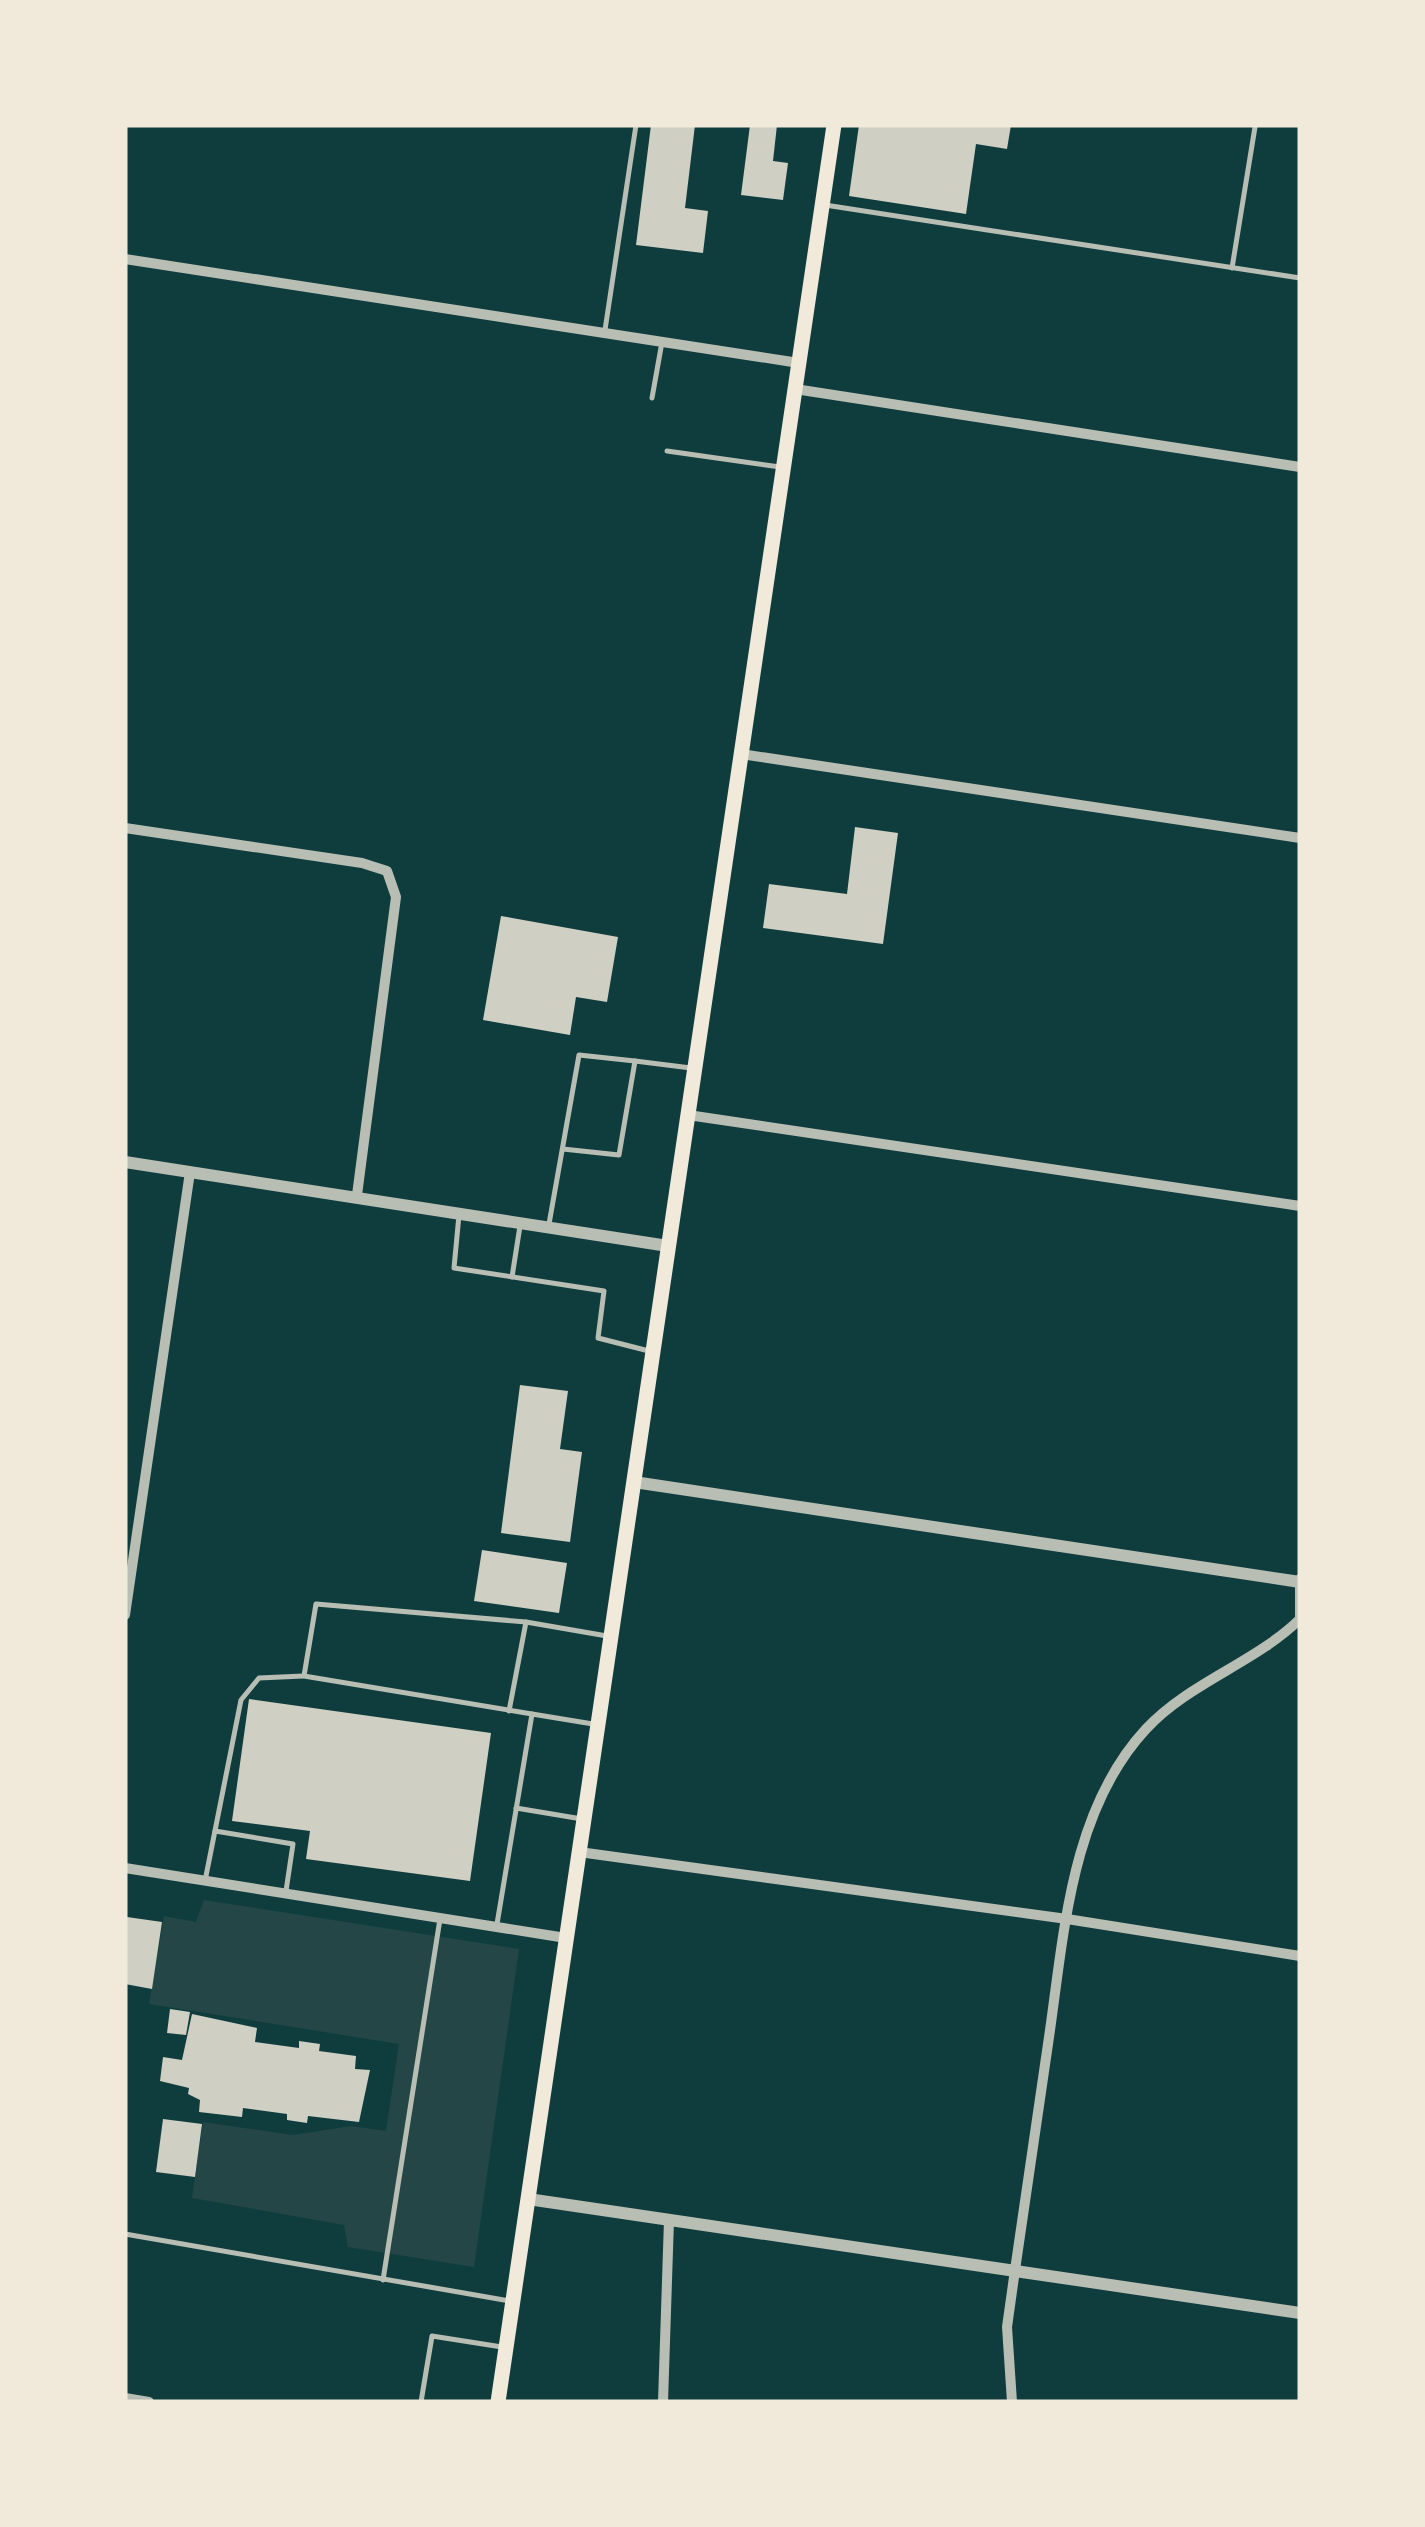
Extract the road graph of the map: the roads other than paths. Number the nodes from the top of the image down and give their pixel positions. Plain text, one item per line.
1 (636, 125) edge
2 (834, 125) edge
3 (1255, 127) edge
4 (822, 204) junction
5 (125, 260) edge
6 (1232, 268) junction
7 (1300, 278) edge
8 (604, 333) junction
9 (662, 342) junction
10 (799, 363) junction
11 (795, 390) junction
12 (652, 398) dead end
13 (667, 451) dead end
14 (1300, 466) edge
15 (783, 467) junction
16 (741, 754) junction
17 (125, 828) edge
18 (1300, 838) edge
19 (635, 1061) junction
20 (694, 1068) junction
21 (688, 1115) junction
22 (563, 1149) junction
23 (125, 1162) edge
24 (190, 1172) junction
25 (357, 1195) junction
26 (1300, 1206) edge
27 (460, 1212) junction
28 (521, 1222) junction
29 (549, 1226) junction
30 (668, 1246) junction
31 (512, 1277) junction
32 (653, 1352) junction
33 (634, 1482) junction
34 (1300, 1581) edge
35 (125, 1614) edge
36 (526, 1622) junction
37 (611, 1637) junction
38 (304, 1676) junction
39 (510, 1710) junction
40 (532, 1714) junction
41 (598, 1724) junction
42 (516, 1808) junction
43 (585, 1819) junction
44 (214, 1830) junction
45 (579, 1852) junction
46 (125, 1868) edge
47 (205, 1880) junction
48 (285, 1894) junction
49 (440, 1918) junction
50 (1067, 1918) junction
51 (496, 1927) junction
52 (566, 1938) junction
53 (1300, 1956) edge
54 (528, 2199) junction
55 (669, 2220) junction
56 (125, 2234) edge
57 (1015, 2270) junction
58 (384, 2280) junction
59 (512, 2301) junction
60 (1300, 2314) edge
61 (506, 2348) junction
62 (125, 2398) edge
63 (149, 2402) edge
64 (422, 2402) edge
65 (498, 2402) edge
66 (663, 2402) edge
67 (1012, 2402) edge

1 - 8 lane
2 - 4 main road
3 - 6 lane
4 - 6 lane
4 - 10 main road
5 - 8 street
6 - 7 lane
8 - 9 street
9 - 10 street
9 - 12 lane
10 - 11 main road
11 - 14 street
11 - 15 main road
13 - 15 lane
15 - 16 main road
16 - 18 street
16 - 20 main road
17 - 25 street
19 - 20 lane
19 - 22 lane
19 - 22 lane
20 - 21 main road
21 - 26 street
21 - 30 main road
22 - 29 lane
23 - 24 street
24 - 25 street
24 - 35 street
25 - 27 street
27 - 28 street
27 - 31 lane
28 - 29 street
28 - 31 lane
29 - 30 street
30 - 32 main road
31 - 32 lane
32 - 33 main road
33 - 34 street
33 - 37 main road
34 - 50 street
36 - 37 lane
36 - 38 lane
36 - 39 lane
37 - 41 main road
38 - 39 lane
38 - 44 lane
39 - 40 lane
40 - 41 lane
40 - 42 lane
41 - 43 main road
42 - 43 lane
42 - 51 lane
43 - 45 main road
44 - 47 lane
44 - 48 lane
45 - 50 street
45 - 52 main road
46 - 47 street
47 - 48 street
48 - 49 street
49 - 51 street
49 - 58 lane
50 - 53 street
50 - 57 street
51 - 52 street
52 - 54 main road
54 - 55 street
54 - 59 main road
55 - 57 street
55 - 66 street
56 - 58 lane
57 - 60 street
57 - 67 street
58 - 59 lane
59 - 61 main road
61 - 64 lane
61 - 65 main road
62 - 63 street

